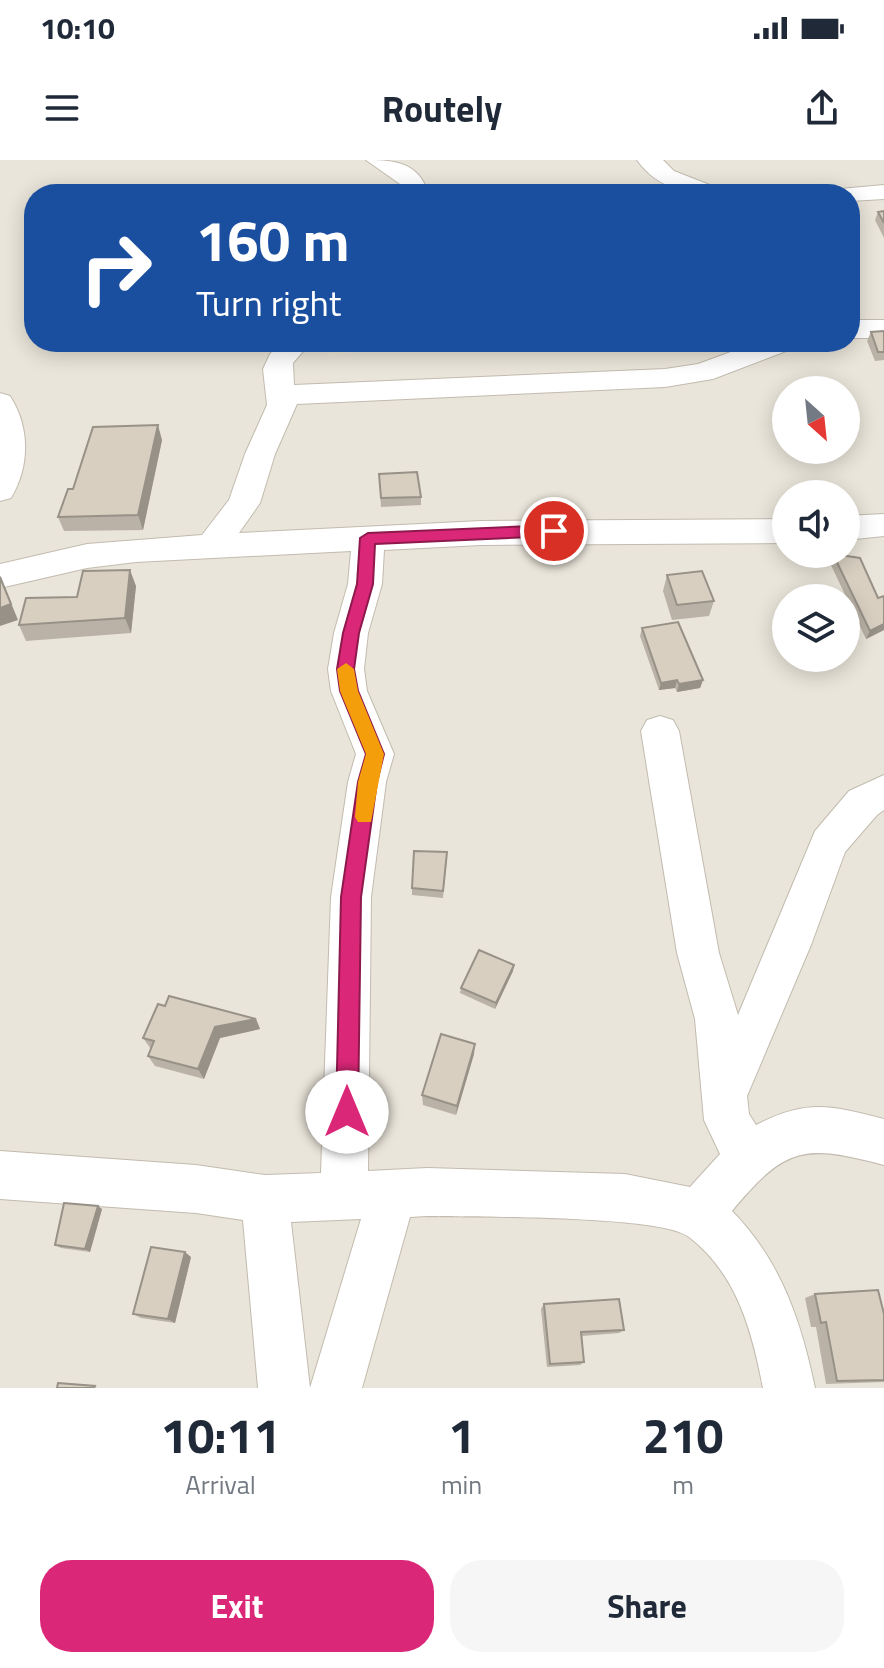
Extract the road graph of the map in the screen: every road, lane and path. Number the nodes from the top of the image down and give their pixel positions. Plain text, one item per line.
1 (378, 160) edge
2 (649, 160) edge
3 (411, 184) edge
4 (685, 184) edge
5 (884, 192) edge
6 (860, 193) edge
7 (860, 329) edge
8 (884, 329) edge
9 (288, 352) edge
10 (758, 352) edge
11 (282, 395) junction
12 (0, 403) edge
13 (0, 490) edge
14 (884, 525) edge
15 (860, 527) edge
16 (772, 531) edge
17 (368, 538) junction
18 (211, 547) junction
19 (0, 576) edge
20 (660, 731) dead end
21 (884, 791) edge
22 (724, 1098) junction
23 (884, 1142) edge
24 (750, 1160) junction
25 (0, 1175) edge
26 (393, 1193) junction
27 (342, 1196) junction
28 (265, 1199) junction
29 (700, 1213) junction
30 (284, 1388) edge
31 (336, 1388) edge
32 (789, 1388) edge

1 - 3 street
2 - 4 street
5 - 6 street
7 - 8 street
9 - 11 street
10 - 11 street
11 - 18 street
12 - 13 street
14 - 15 street
16 - 17 street
17 - 18 street
17 - 27 street
18 - 19 street
20 - 22 street
21 - 22 street
22 - 24 street
23 - 24 street
24 - 29 street
25 - 28 street
26 - 27 street
26 - 29 street
26 - 31 street
27 - 28 street
28 - 30 street
29 - 32 street

